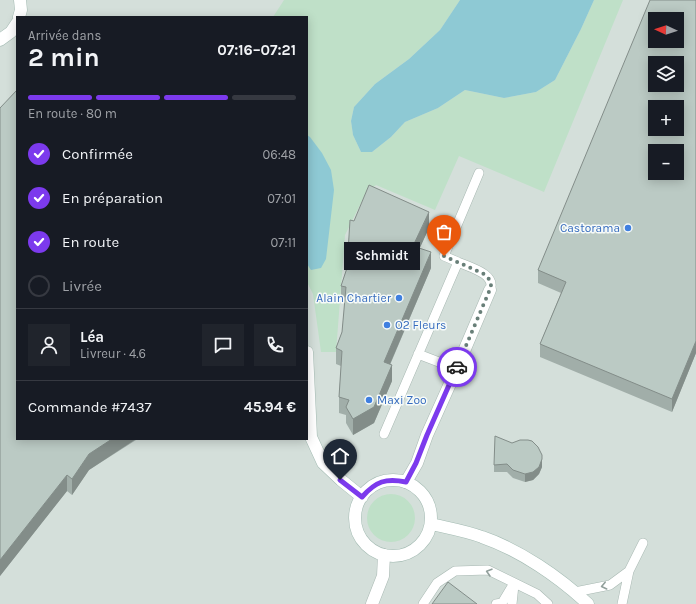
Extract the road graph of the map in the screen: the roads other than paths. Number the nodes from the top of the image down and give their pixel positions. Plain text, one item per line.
1 (20, 0) edge
2 (19, 16) edge
3 (15, 30) edge
4 (0, 40) edge
5 (479, 173) dead end
6 (458, 262) junction
7 (490, 290) joint
8 (418, 354) junction
9 (456, 369) junction
10 (308, 373) edge
11 (384, 434) dead end
12 (406, 482) junction
13 (362, 497) junction
14 (431, 524) junction
15 (643, 543) dead end
16 (384, 556) junction
17 (629, 571) junction
18 (514, 583) junction
19 (575, 592) junction
20 (536, 599) edge
21 (372, 604) edge
22 (423, 604) edge
23 (496, 604) edge
24 (512, 604) edge
25 (548, 604) edge
26 (588, 604) edge
27 (622, 604) edge

1 - 2 street
3 - 4 street
5 - 6 lane
6 - 7 lane
6 - 8 lane
7 - 9 street
8 - 9 lane
8 - 11 lane
9 - 12 street
10 - 13 street
12 - 13 street
12 - 14 street
13 - 16 street
14 - 16 street
14 - 19 street
15 - 17 lane
16 - 21 street
17 -> 19 lane
17 - 27 lane
18 - 20 lane
18 -> 22 lane
18 - 23 lane
18 - 24 lane
19 - 26 street
20 - 25 lane

